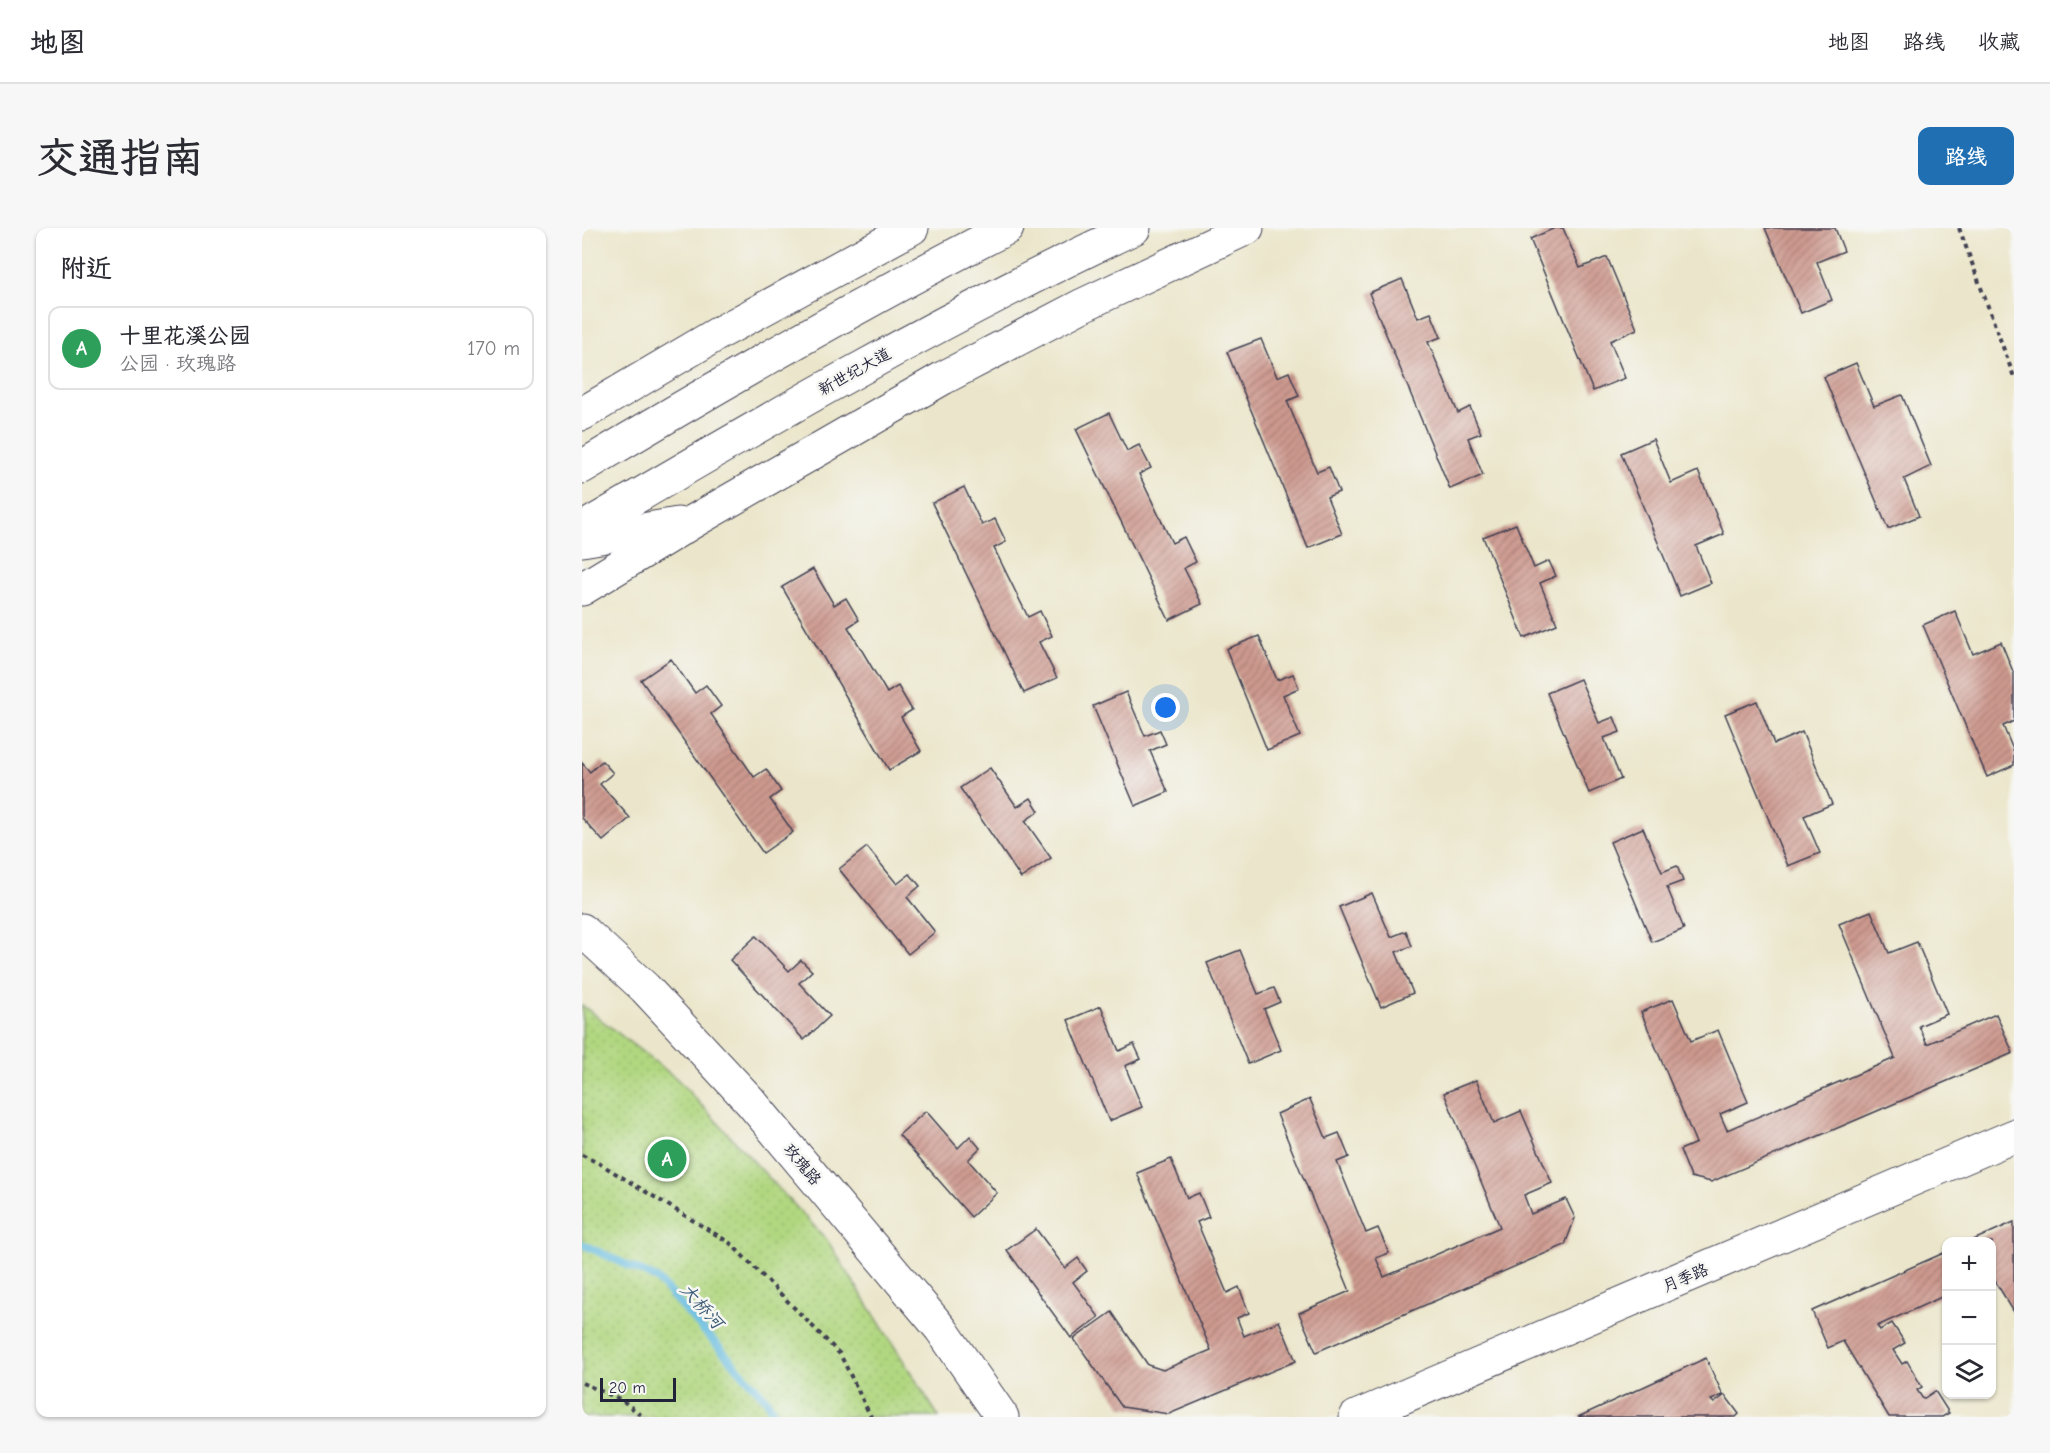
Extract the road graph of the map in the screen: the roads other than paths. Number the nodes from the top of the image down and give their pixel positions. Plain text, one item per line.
1 (912, 228) edge
2 (1007, 228) edge
3 (1134, 228) edge
4 (1247, 228) edge
5 (626, 386) junction
6 (582, 414) edge
7 (582, 438) edge
8 (582, 467) edge
9 (694, 521) junction
10 (582, 530) edge
11 (582, 540) edge
12 (582, 589) edge
13 (582, 930) edge
14 (2014, 1137) edge
15 (1002, 1417) edge
16 (1356, 1417) edge

1 - 5 street
2 - 8 street
3 - 10 street, 新世纪大道
4 - 9 street
5 - 6 street
5 - 7 street
9 - 11 street
9 - 12 street
13 - 15 street, 玫瑰路
14 - 16 street, 月季路

